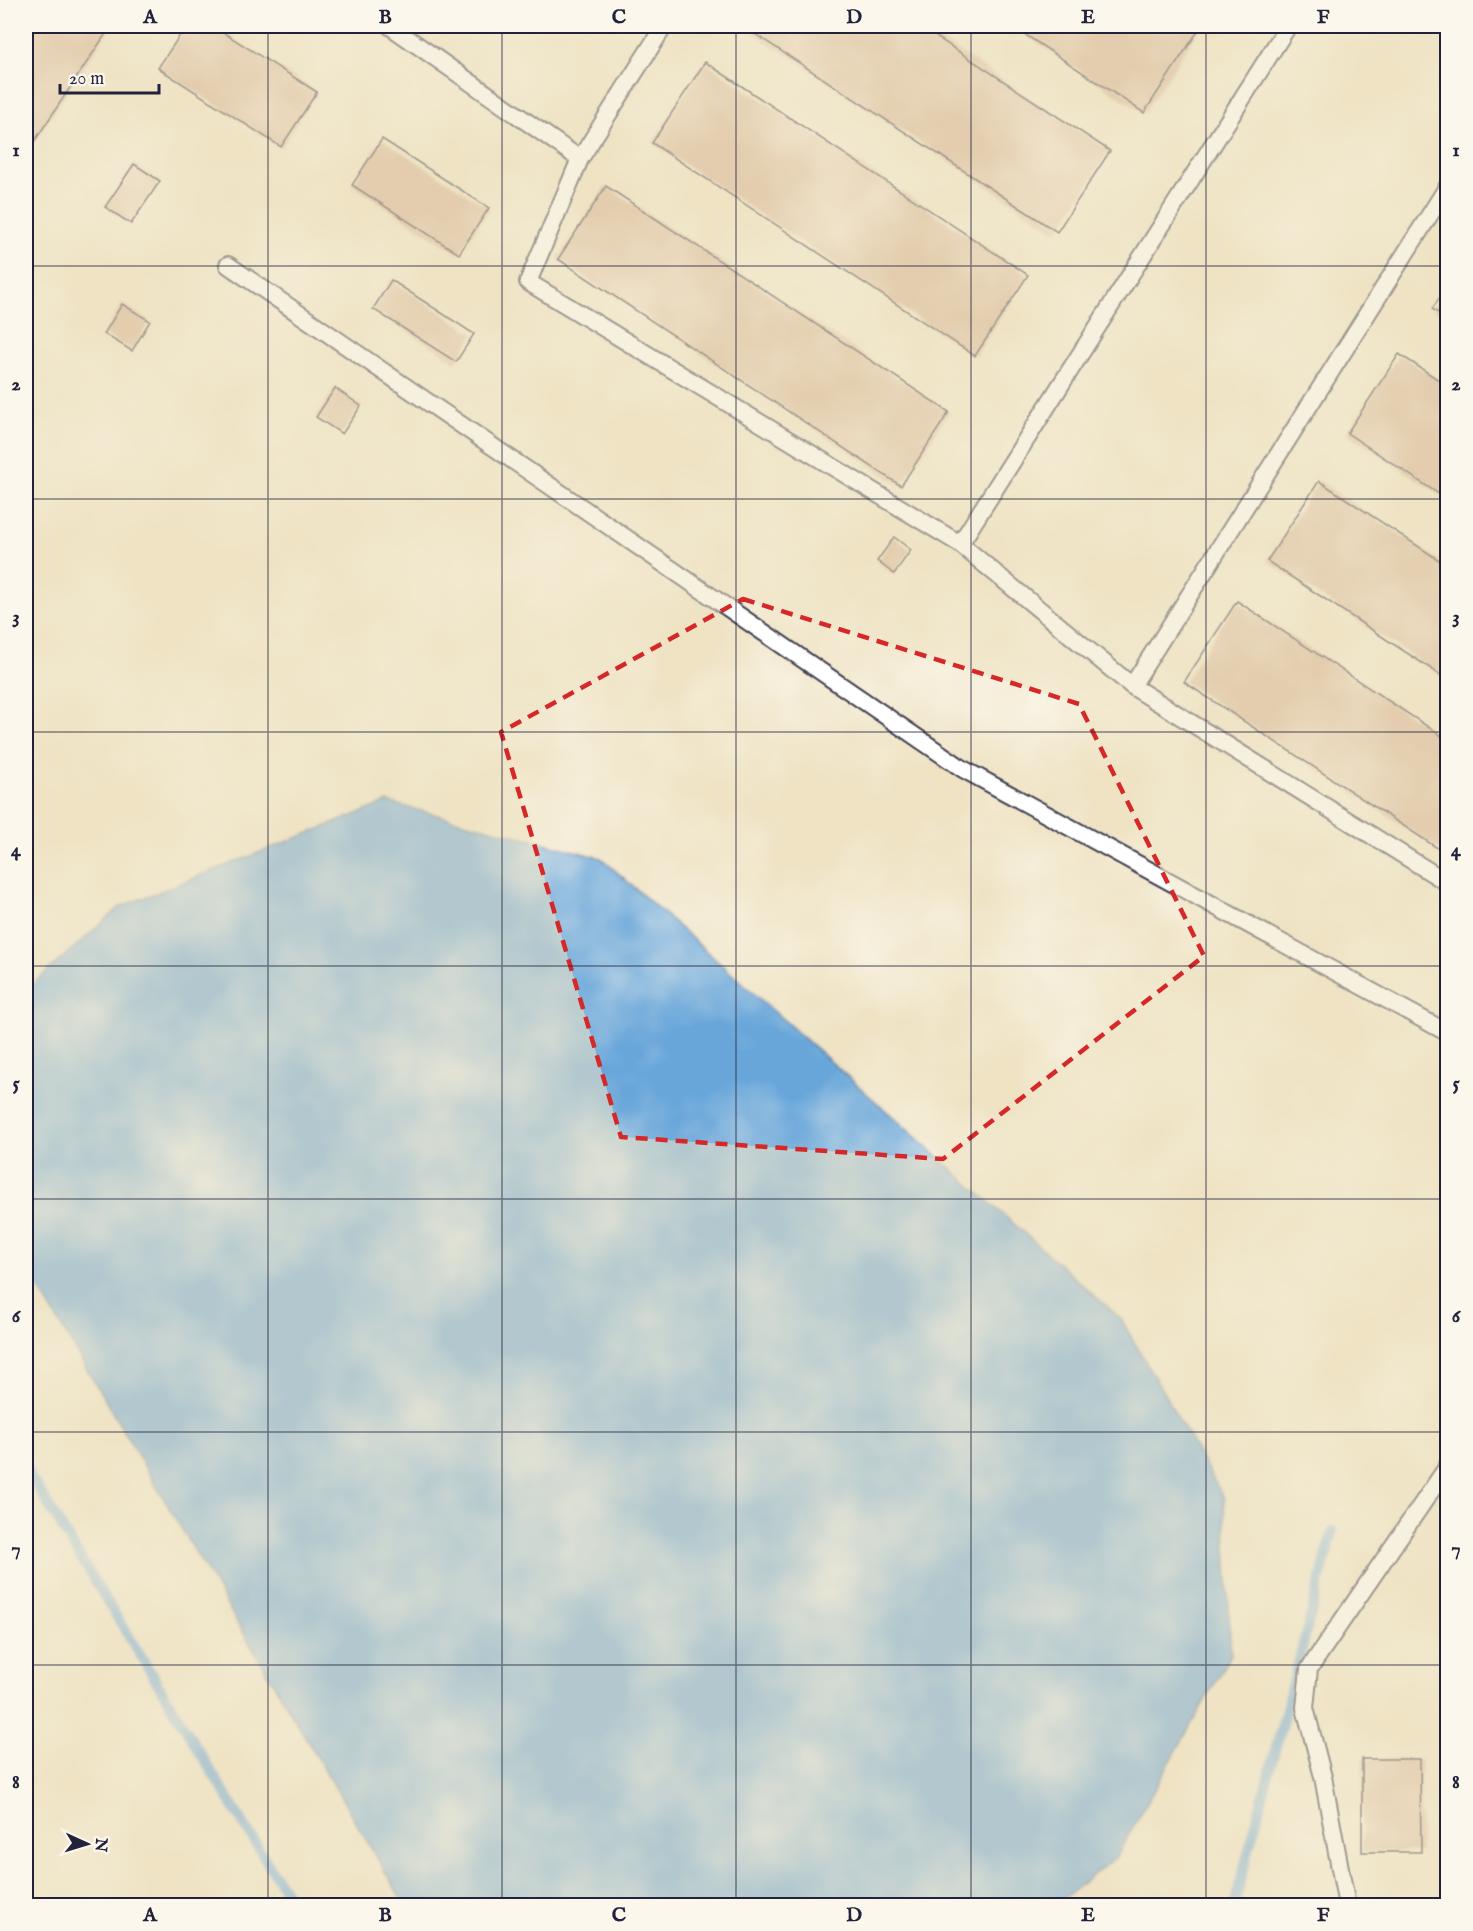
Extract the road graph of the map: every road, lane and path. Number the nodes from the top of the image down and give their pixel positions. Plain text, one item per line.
1 (390, 26) edge
2 (664, 26) edge
3 (1288, 26) edge
4 (580, 159) junction
5 (1448, 186) edge
6 (228, 265) dead end
7 (960, 544) junction
8 (1132, 686) junction
9 (1448, 883) edge
10 (1448, 1033) edge
11 (1448, 1466) edge
12 (1347, 1905) edge

1 - 4 lane
2 - 4 lane
3 - 7 lane
4 - 7 lane
5 - 8 lane
6 - 10 lane
7 - 8 lane
8 - 9 lane
11 - 12 lane

